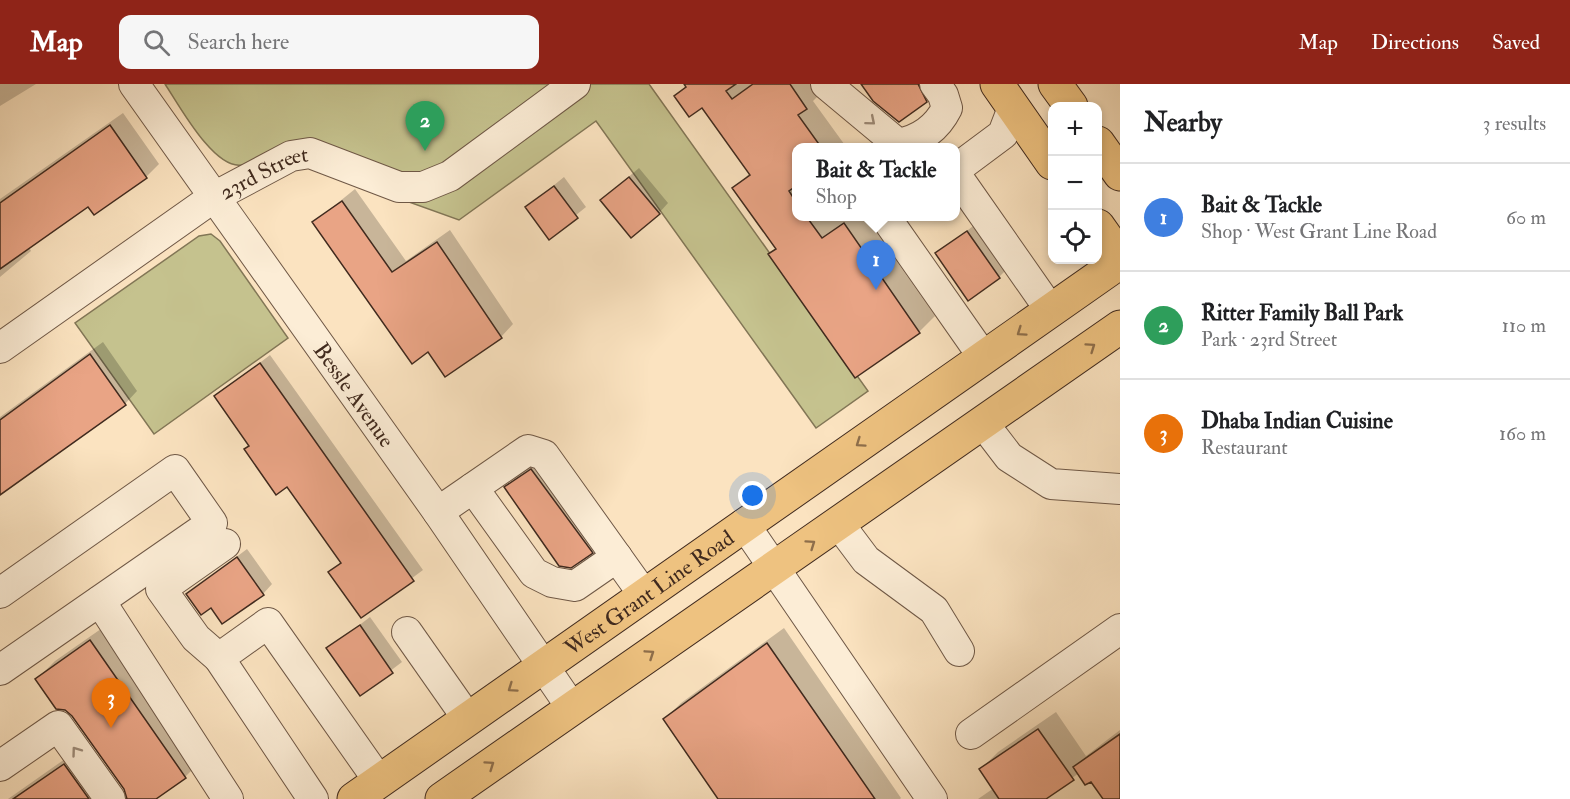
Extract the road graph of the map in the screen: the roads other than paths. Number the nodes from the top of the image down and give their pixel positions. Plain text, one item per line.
1 (134, 84) edge
2 (575, 84) edge
3 (826, 84) edge
4 (935, 84) edge
5 (1055, 84) edge
6 (1005, 96) edge
7 (1068, 102) edge
8 (897, 143) edge
9 (906, 143) edge
10 (1102, 148) edge
11 (1048, 156) edge
12 (960, 166) edge
13 (1119, 169) edge
14 (960, 181) edge
15 (214, 197) junction
16 (888, 221) edge
17 (1102, 232) edge
18 (1120, 257) edge
19 (1120, 262) edge
20 (1051, 311) junction
21 (1120, 327) edge
22 (0, 348) edge
23 (984, 358) junction
24 (983, 423) junction
25 (472, 488) junction
26 (1120, 489) edge
27 (438, 512) junction
28 (744, 524) junction
29 (839, 524) junction
30 (225, 544) dead end
31 (617, 558) junction
32 (775, 569) junction
33 (0, 593) edge
34 (644, 595) junction
35 (100, 601) junction
36 (1120, 629) edge
37 (407, 632) dead end
38 (959, 651) dead end
39 (219, 658) junction
40 (543, 666) junction
41 (0, 670) edge
42 (572, 708) junction
43 (468, 718) junction
44 (971, 734) dead end
45 (0, 766) edge
46 (366, 790) edge
47 (110, 799) edge
48 (228, 799) edge
49 (312, 799) edge
50 (442, 799) edge
51 (932, 799) edge

1 - 15 street, Bessle Avenue
2 - 15 street, 23rd Street
3 -> 8 street
9 -> 4 street
5 - 7 main road
6 - 11 main road
6 - 12 street
10 - 13 main road
14 - 20 street
15 - 22 street, 23rd Street
15 - 27 street, Bessle Avenue
16 - 23 street
17 - 18 main road
19 - 20 main road, West Grant Line Road
20 -> 23 main road, West Grant Line Road
24 -> 21 main road
23 -> 28 main road, West Grant Line Road
24 - 26 street
24 - 29 main road
25 - 27 street
25 - 31 street
25 - 31 street
27 - 40 street, Bessle Avenue
28 - 32 street
28 - 34 main road, West Grant Line Road
32 -> 29 main road
29 - 38 street
30 - 39 street
31 - 34 street
42 -> 32 main road
32 - 51 street
33 - 35 street
34 - 40 main road, West Grant Line Road
35 - 41 street
35 - 48 street
36 - 44 street
37 - 43 street
39 - 46 street
39 - 49 street
40 - 42 street, Bessle Avenue
40 -> 43 main road, West Grant Line Road
50 -> 42 main road
43 - 46 main road, West Grant Line Road
47 -> 45 street

